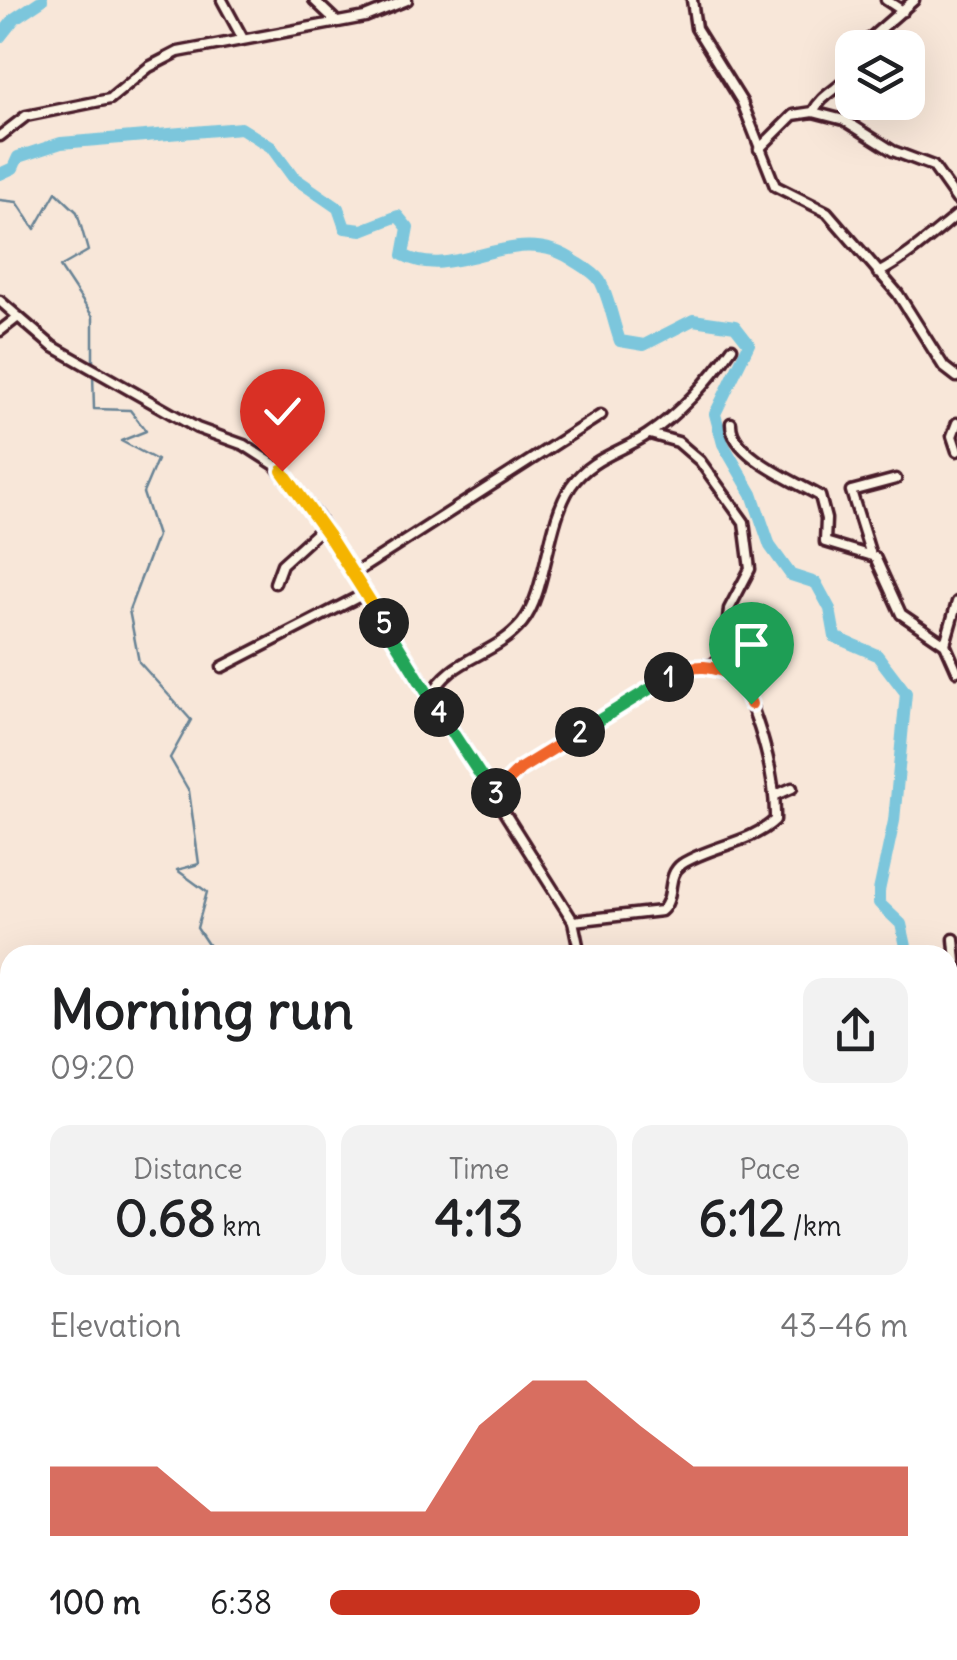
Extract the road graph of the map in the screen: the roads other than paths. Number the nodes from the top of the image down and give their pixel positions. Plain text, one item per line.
1 (222, 0) edge
2 (314, 0) edge
3 (407, 0) edge
4 (886, 0) edge
5 (914, 0) edge
6 (689, 1) edge
7 (902, 11) junction
8 (334, 19) junction
9 (880, 30) edge
10 (242, 37) junction
11 (835, 89) edge
12 (813, 112) junction
13 (0, 136) edge
14 (758, 149) junction
15 (957, 200) edge
16 (957, 215) edge
17 (878, 272) junction
18 (0, 301) edge
19 (18, 317) junction
20 (0, 331) edge
21 (732, 348) dead end
22 (956, 374) edge
23 (601, 415) dead end
24 (730, 423) dead end
25 (957, 423) edge
26 (650, 434) junction
27 (957, 451) edge
28 (896, 479) dead end
29 (323, 526) junction
30 (870, 555) junction
31 (354, 574) junction
32 (275, 583) dead end
33 (366, 594) junction
34 (957, 602) edge
35 (945, 644) junction
36 (712, 666) junction
37 (222, 667) dead end
38 (957, 671) edge
39 (430, 698) junction
40 (792, 788) dead end
41 (776, 795) junction
42 (494, 796) junction
43 (572, 921) junction
44 (954, 939) dead end
45 (578, 945) edge
46 (954, 945) edge

1 - 10 street
2 - 8 street
3 - 8 street
4 - 7 street
5 - 7 street
6 - 14 street
7 - 9 street
8 - 10 street
10 - 13 street
11 - 12 street
12 - 14 street
12 - 15 street
14 - 17 street
16 - 17 street
17 - 22 street
18 - 19 street
19 - 20 street
19 - 29 street
21 - 26 street
23 - 31 street
24 - 30 street
25 - 27 street
26 - 36 street
26 - 39 street
28 - 30 street
29 - 31 street
29 - 32 street
30 - 35 street
31 - 33 street
33 - 37 street
33 - 39 street
34 - 35 street
35 - 38 street
36 - 41 street
36 - 42 street
39 - 42 street
40 - 41 street
41 - 43 street
42 - 43 street
43 - 45 street
44 - 46 street

